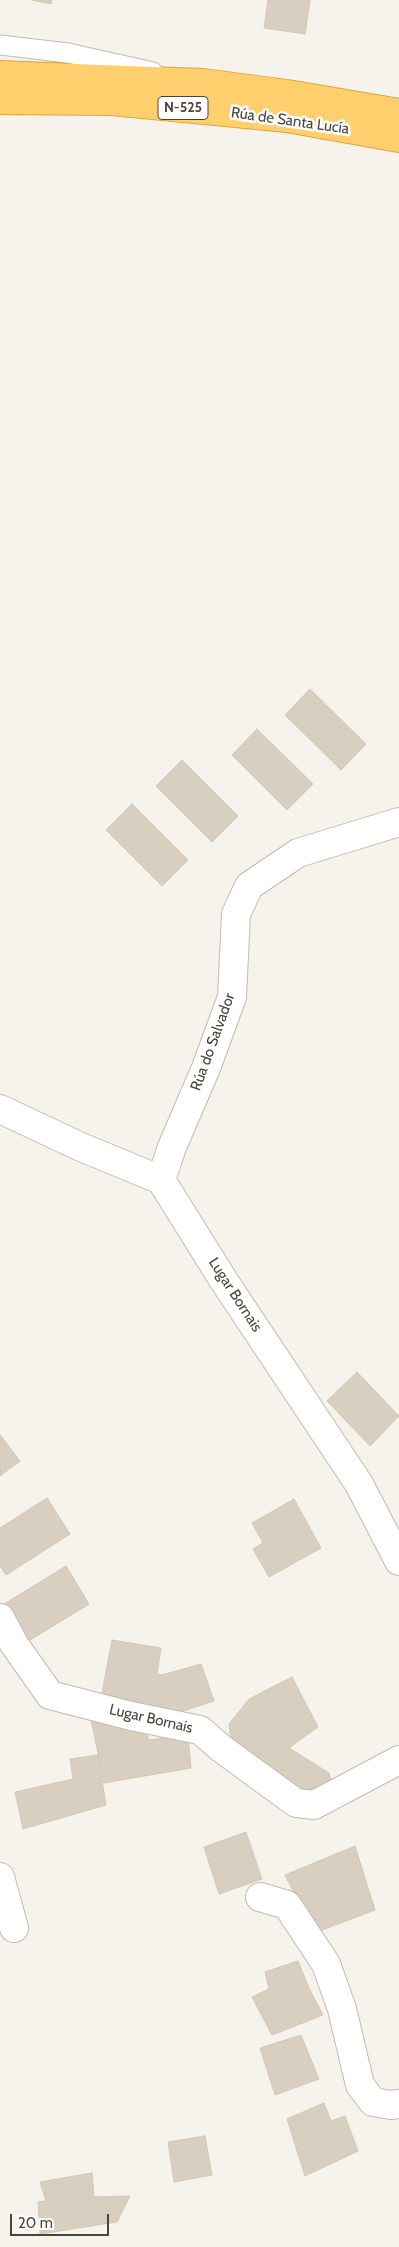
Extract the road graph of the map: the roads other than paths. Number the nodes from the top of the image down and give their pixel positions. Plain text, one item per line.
1 (0, 45) edge
2 (0, 75) edge
3 (203, 83) junction
4 (0, 100) edge
5 (399, 113) edge
6 (399, 138) edge
7 (399, 822) edge
8 (0, 1109) edge
9 (161, 1180) junction
10 (399, 1561) edge
11 (0, 1618) edge
12 (399, 1760) edge
13 (0, 1877) edge
14 (260, 1897) dead end
15 (14, 1928) dead end
16 (399, 2104) edge

1 - 3 lane, Rúa de Santa Lucía
2 - 3 highway, Rúa de Santa Lucía / N-525
3 - 5 highway, Rúa de Santa Lucía / N-525
4 - 6 highway, Rúa de Santa Lucía / N-525
7 - 9 street, Rúa do Salvador
8 - 9 street
9 - 10 street, Lugar Bornais
11 - 12 street, Lugar Bornais
13 - 15 street
14 - 16 street

